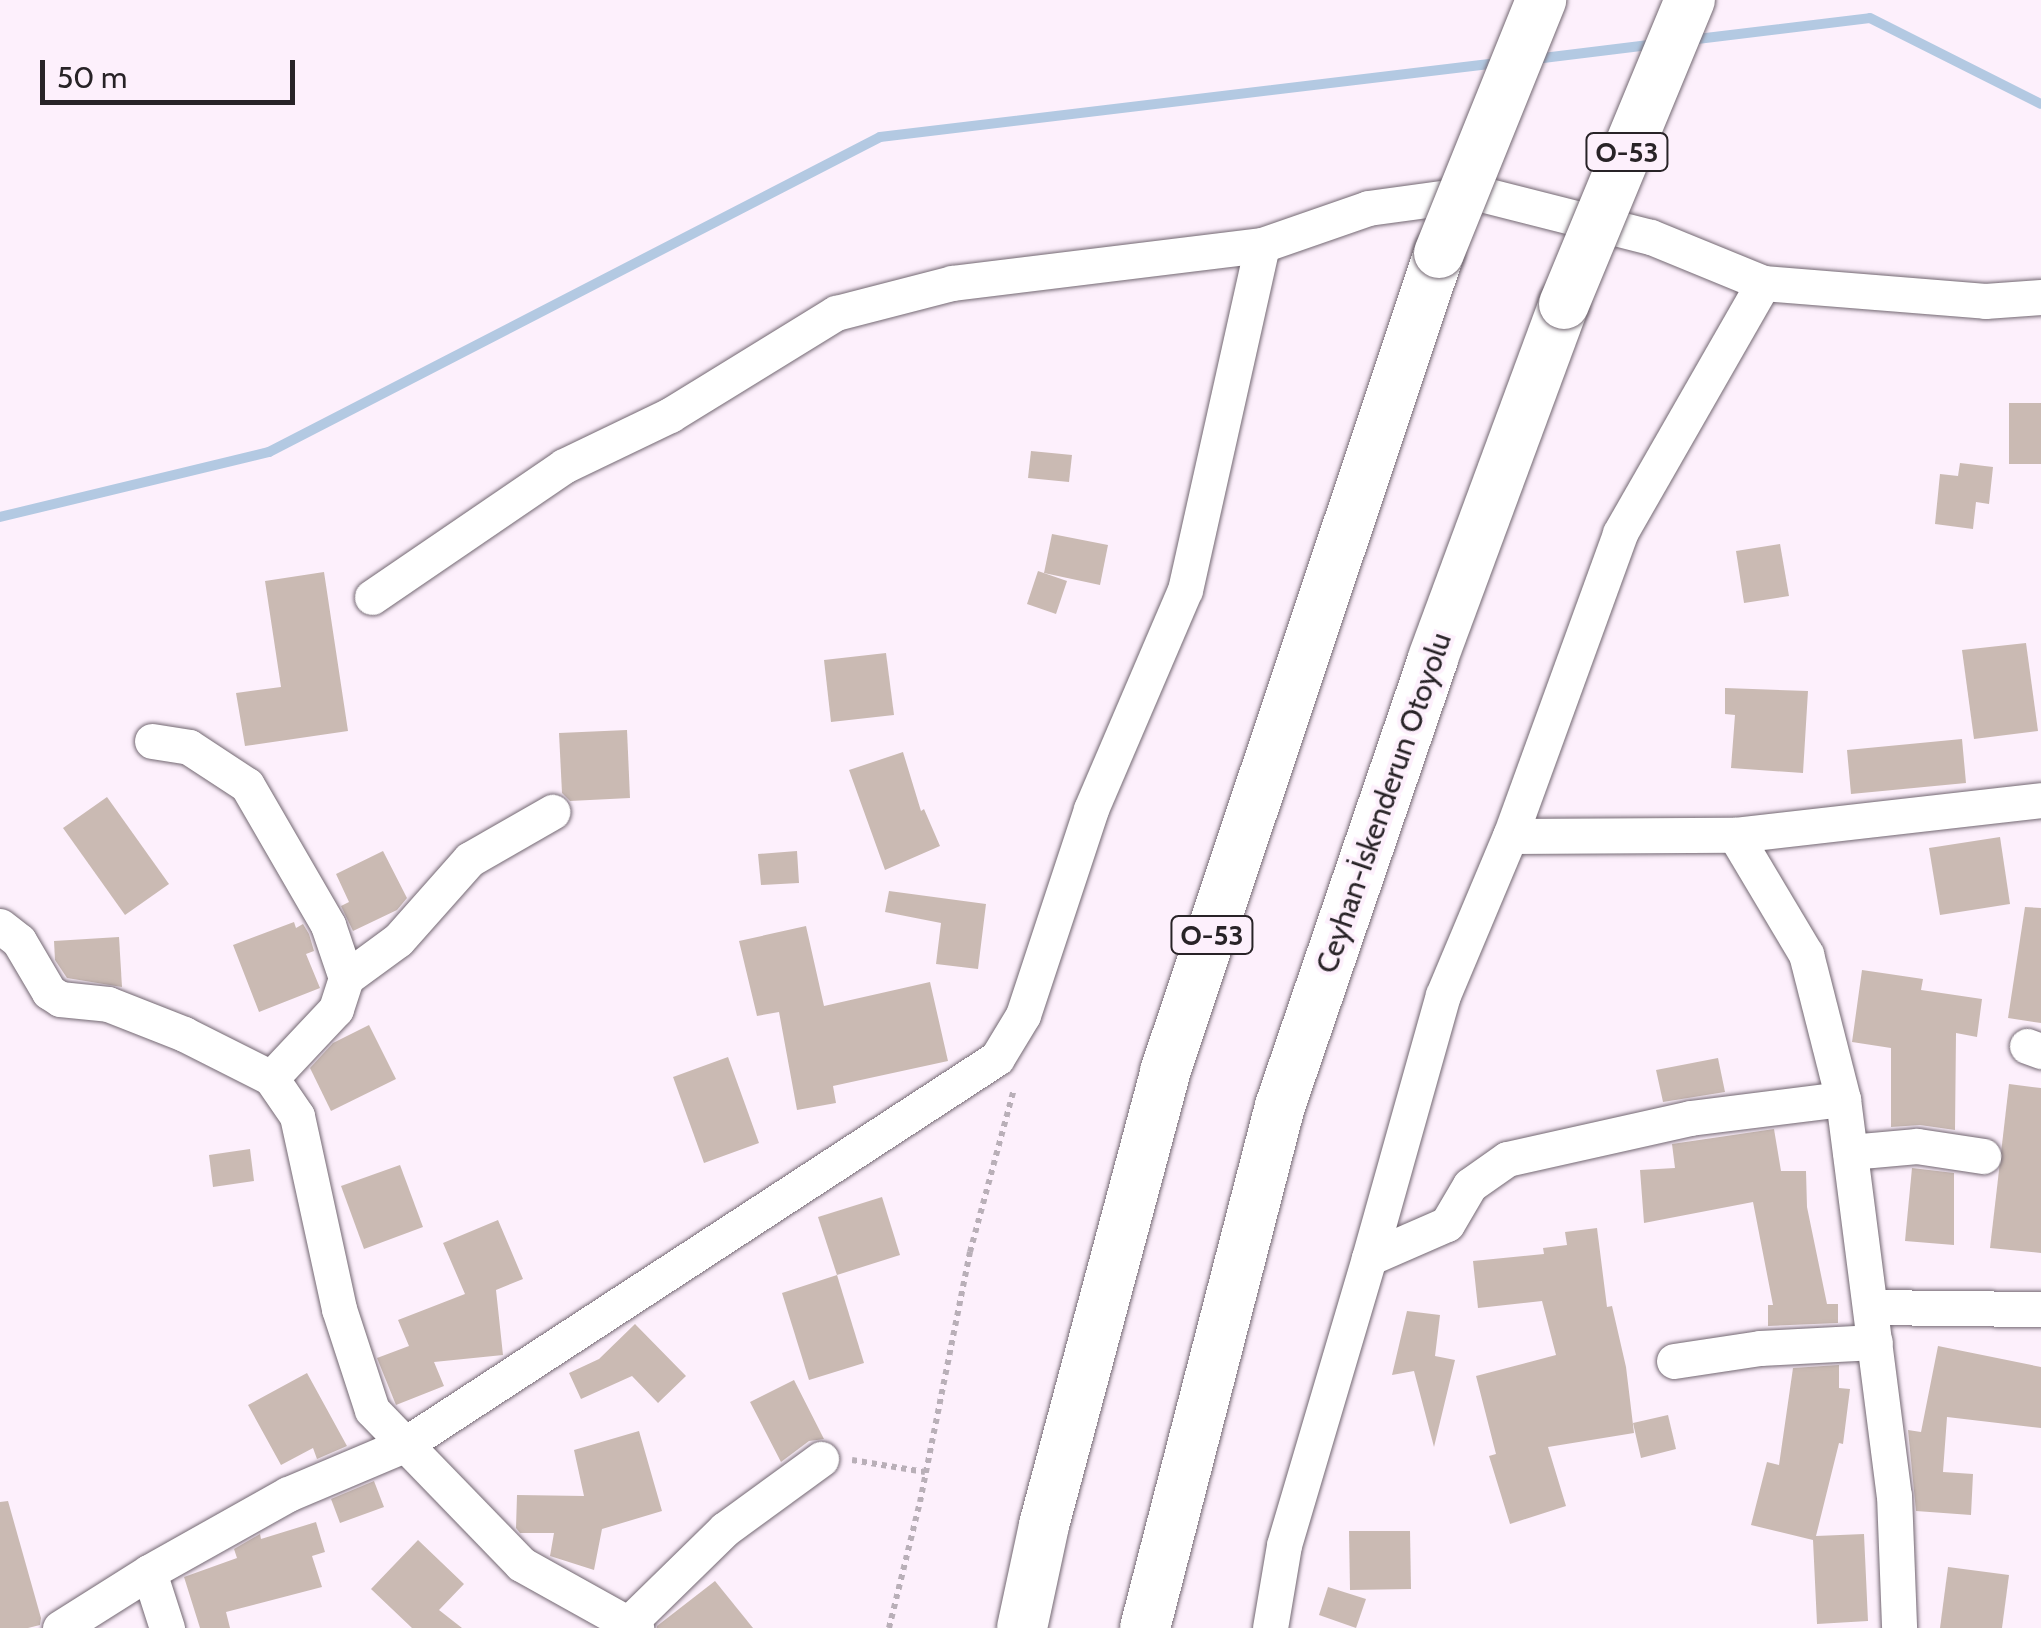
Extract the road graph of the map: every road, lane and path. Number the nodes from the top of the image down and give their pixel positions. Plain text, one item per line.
1 (1540, 0) edge
2 (1690, 0) edge
3 (1262, 245) junction
4 (1763, 283) junction
5 (2041, 297) edge
6 (372, 597) dead end
7 (152, 742) dead end
8 (2041, 800) edge
9 (552, 812) dead end
10 (1510, 836) junction
11 (1736, 836) junction
12 (0, 926) edge
13 (346, 978) junction
14 (1018, 1075) dead end
15 (271, 1078) junction
16 (1843, 1099) junction
17 (1850, 1152) junction
18 (1983, 1156) dead end
19 (1368, 1258) junction
20 (1870, 1307) junction
21 (2041, 1309) edge
22 (1875, 1342) junction
23 (1674, 1361) dead end
24 (404, 1445) junction
25 (820, 1459) joint
26 (925, 1472) junction
27 (148, 1572) junction
28 (633, 1625) edge
29 (60, 1628) edge
30 (167, 1628) edge
31 (889, 1628) edge
32 (1022, 1628) edge
33 (1144, 1628) edge
34 (1270, 1628) edge
35 (1899, 1628) edge

1 - 32 highway, O-53, bridge
2 - 33 highway, Ceyhan-İskenderun Otoyolu / O-53, bridge
3 - 4 street
3 - 6 street
3 - 24 street
4 - 5 street
4 - 10 street
7 - 13 street
8 - 11 street
9 - 13 street
10 - 11 street
10 - 19 street
11 - 16 street
12 - 15 street
13 - 15 street
14 - 26 path
15 - 24 street
16 - 17 street
16 - 19 street
17 - 18 street
17 - 20 street
19 - 34 street
20 - 21 street
20 - 22 street
22 - 23 street
22 - 35 street
24 - 27 street
24 - 28 street
25 - 26 path
25 - 28 street
26 - 31 path
27 - 29 street
27 - 30 street

